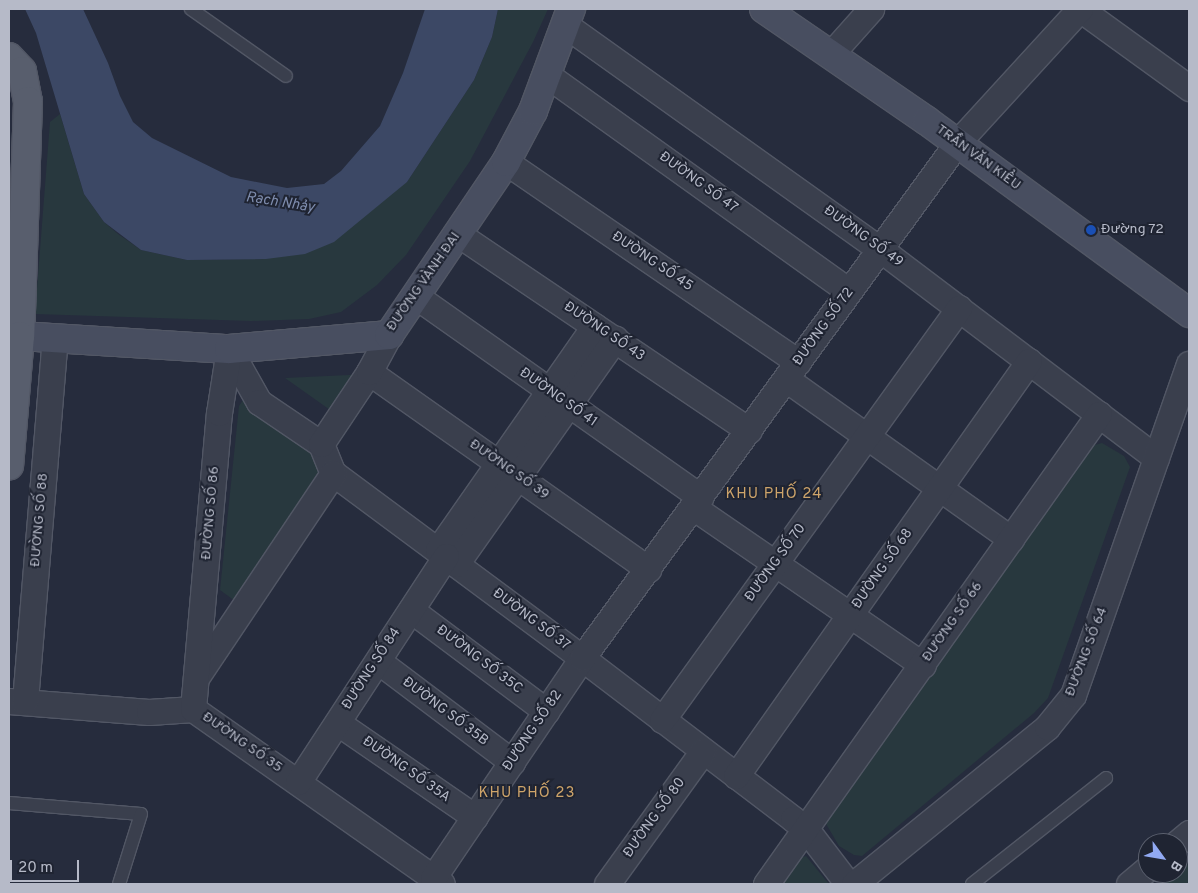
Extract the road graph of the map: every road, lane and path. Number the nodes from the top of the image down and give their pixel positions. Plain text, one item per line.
1 (191, 9) edge
2 (764, 9) edge
3 (871, 9) edge
4 (1080, 9) edge
5 (568, 16) edge
6 (830, 54) junction
7 (9, 57) edge
8 (547, 75) junction
9 (286, 76) dead end
10 (1189, 88) edge
11 (957, 143) junction
12 (506, 162) junction
13 (458, 234) junction
14 (880, 249) junction
15 (849, 291) junction
16 (417, 297) junction
17 (959, 308) junction
18 (1189, 313) edge
19 (594, 326) junction
20 (389, 335) junction
21 (20, 336) junction
22 (55, 339) junction
23 (615, 340) junction
24 (229, 349) junction
25 (1029, 361) junction
26 (1189, 364) edge
27 (792, 371) junction
28 (369, 372) junction
29 (559, 398) junction
30 (1099, 414) junction
31 (749, 430) junction
32 (868, 437) junction
33 (321, 444) junction
34 (1156, 458) junction
35 (9, 466) edge
36 (509, 470) junction
37 (333, 473) junction
38 (940, 488) junction
39 (697, 502) junction
40 (1011, 540) junction
41 (447, 557) junction
42 (776, 564) junction
43 (648, 569) junction
44 (411, 610) junction
45 (851, 615) junction
46 (582, 658) junction
47 (378, 661) junction
48 (922, 665) junction
49 (196, 677) junction
50 (17, 701) edge
51 (193, 709) junction
52 (546, 711) junction
53 (662, 720) junction
54 (338, 722) junction
55 (703, 751) junction
56 (512, 762) junction
57 (736, 776) junction
58 (1106, 778) dead end
59 (298, 782) junction
60 (9, 803) edge
61 (475, 818) junction
62 (806, 829) junction
63 (438, 881) edge
64 (119, 884) edge
65 (607, 884) edge
66 (766, 884) edge
67 (848, 884) edge
68 (854, 884) edge
69 (972, 884) edge

1 - 9 lane
2 - 6 street, TRẦN VĂN KIỂU
3 - 6 street
4 - 10 street
4 - 11 street, ĐƯỜNG SỐ 72
5 - 8 street, ĐƯỜNG VÀNH ĐAI
5 - 14 street, ĐƯỜNG SỐ 49
6 - 11 street, TRẦN VĂN KIỂU
7 - 21 main road
8 - 12 street, ĐƯỜNG VÀNH ĐAI
8 - 15 street, ĐƯỜNG SỐ 47
11 - 14 street, ĐƯỜNG SỐ 72
11 - 18 street, TRẦN VĂN KIỂU
12 - 13 street, ĐƯỜNG VÀNH ĐAI
12 - 27 street, ĐƯỜNG SỐ 45
13 - 16 street, ĐƯỜNG VÀNH ĐAI
13 - 19 street, ĐƯỜNG SỐ 43
14 - 15 street, ĐƯỜNG SỐ 72
14 - 17 street, ĐƯỜNG SỐ 49
15 - 27 street, ĐƯỜNG SỐ 72
16 - 20 street, ĐƯỜNG VÀNH ĐAI
16 - 29 street, ĐƯỜNG SỐ 41
17 - 25 street, ĐƯỜNG SỐ 49
17 - 32 street, ĐƯỜNG SỐ 70
19 - 23 street, ĐƯỜNG SỐ 43
19 - 29 street, ĐƯỜNG SỐ 84
20 - 24 street, ĐƯỜNG VÀNH ĐAI
20 - 28 street
21 - 22 street, ĐƯỜNG VÀNH ĐAI
21 - 35 main road
22 - 24 street, ĐƯỜNG VÀNH ĐAI
22 - 50 street, ĐƯỜNG SỐ 88
23 - 29 street, ĐƯỜNG SỐ 84
23 - 31 street, ĐƯỜNG SỐ 43
24 - 33 street
24 - 49 street, ĐƯỜNG SỐ 86
25 - 30 street, ĐƯỜNG SỐ 49
25 - 38 street, ĐƯỜNG SỐ 68
26 - 34 street, ĐƯỜNG SỐ 64
27 - 31 street, ĐƯỜNG SỐ 72
27 - 32 street, ĐƯỜNG SỐ 45
28 - 33 street
28 - 36 street, ĐƯỜNG SỐ 39
29 - 36 street, ĐƯỜNG SỐ 84
29 - 39 street, ĐƯỜNG SỐ 41
30 - 34 street, ĐƯỜNG SỐ 49
30 - 40 street, ĐƯỜNG SỐ 66
31 - 39 street, ĐƯỜNG SỐ 72
32 - 38 street, ĐƯỜNG SỐ 45
32 - 42 street, ĐƯỜNG SỐ 70
33 - 37 street
34 - 68 street, ĐƯỜNG SỐ 64
36 - 41 street, ĐƯỜNG SỐ 84
36 - 43 street, ĐƯỜNG SỐ 39
37 - 41 street, ĐƯỜNG SỐ 37
37 - 49 street, ĐƯỜNG SỐ 86
38 - 40 street, ĐƯỜNG SỐ 45
38 - 45 street, ĐƯỜNG SỐ 68
39 - 42 street
39 - 43 street, ĐƯỜNG SỐ 72
40 - 48 street, ĐƯỜNG SỐ 66
41 - 44 street, ĐƯỜNG SỐ 84
41 - 46 street, ĐƯỜNG SỐ 37
42 - 45 street
42 - 53 street, ĐƯỜNG SỐ 70
43 - 46 street, ĐƯỜNG SỐ 72
44 - 47 street, ĐƯỜNG SỐ 84
44 - 52 street, ĐƯỜNG SỐ 35C
45 - 48 street
45 - 57 street, ĐƯỜNG SỐ 68
46 - 52 street, ĐƯỜNG SỐ 82
46 - 53 street, ĐƯỜNG SỐ 37
47 - 54 street, ĐƯỜNG SỐ 84
47 - 56 street, ĐƯỜNG SỐ 35B
48 - 62 street, ĐƯỜNG SỐ 66
49 - 51 street, ĐƯỜNG SỐ 86
50 - 51 street, ĐƯỜNG SỐ 35
51 - 59 street, ĐƯỜNG SỐ 35
52 - 56 street, ĐƯỜNG SỐ 82
53 - 55 street, ĐƯỜNG SỐ 37
54 - 59 street, ĐƯỜNG SỐ 84
54 - 61 street, ĐƯỜNG SỐ 35A
55 - 57 street, ĐƯỜNG SỐ 37
55 - 65 street, ĐƯỜNG SỐ 80
56 - 61 street, ĐƯỜNG SỐ 82
57 - 62 street, ĐƯỜNG SỐ 37
58 - 69 lane
59 - 63 street, ĐƯỜNG SỐ 35
60 - 64 lane
61 - 63 street, ĐƯỜNG SỐ 82
62 - 66 street, ĐƯỜNG SỐ 66
62 - 67 street, ĐƯỜNG SỐ 37

